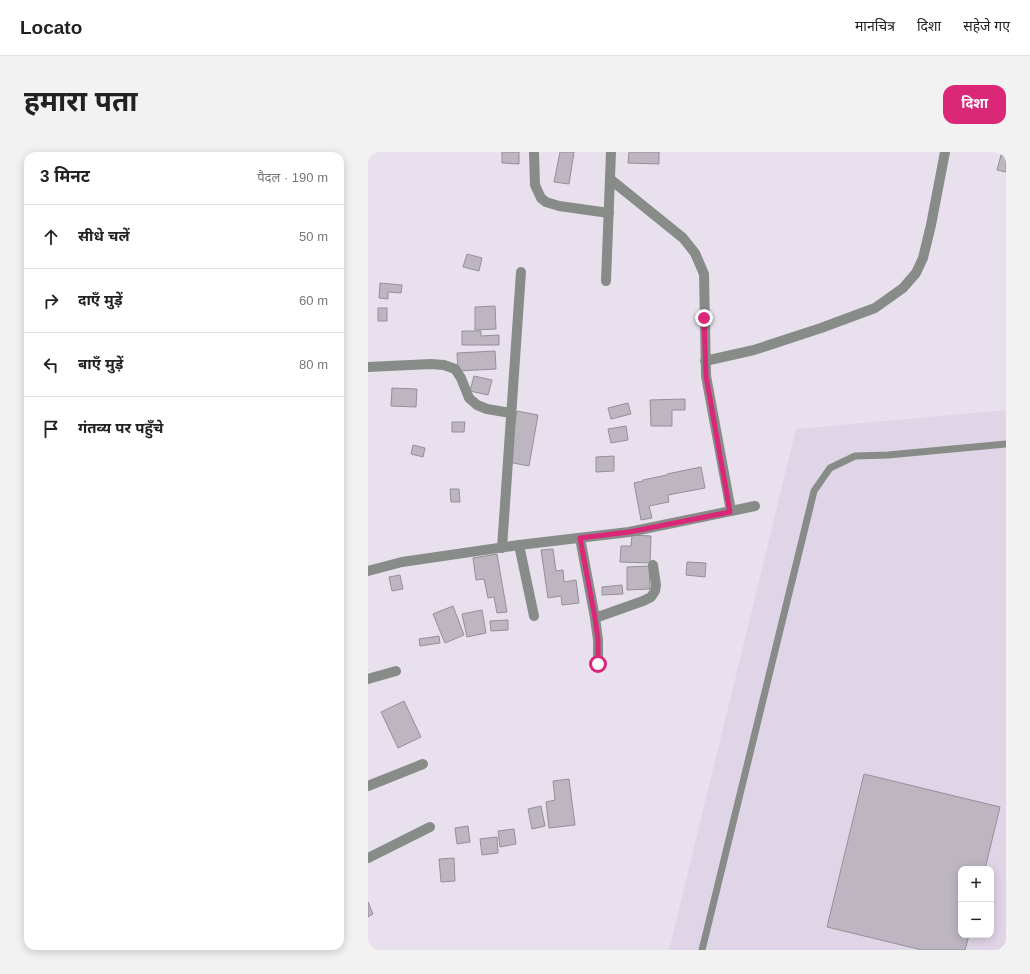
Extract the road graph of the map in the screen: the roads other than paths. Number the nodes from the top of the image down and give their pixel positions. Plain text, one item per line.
1 (534, 152) edge
2 (611, 152) edge
3 (945, 152) edge
4 (610, 179) junction
5 (609, 213) junction
6 (521, 272) dead end
7 (606, 282) dead end
8 (705, 361) junction
9 (368, 367) edge
10 (511, 413) junction
11 (1006, 444) edge
12 (755, 506) dead end
13 (730, 512) junction
14 (580, 538) junction
15 (519, 545) junction
16 (502, 548) junction
17 (653, 565) dead end
18 (368, 572) edge
19 (534, 616) dead end
20 (595, 618) junction
21 (598, 664) dead end
22 (396, 671) dead end
23 (368, 679) edge
24 (422, 764) dead end
25 (368, 786) edge
26 (430, 827) dead end
27 (368, 858) edge
28 (702, 950) edge

1 - 5 street
2 - 4 street
3 - 8 street
4 - 5 street
4 - 8 street
5 - 7 street
6 - 10 street
8 - 13 street
9 - 10 street
10 - 16 street
11 - 28 lane
12 - 13 street
13 - 14 street
14 - 15 street
14 - 20 street
15 - 16 street
15 - 19 street
16 - 18 street
17 - 20 street
20 - 21 street
22 - 23 street
24 - 25 street
26 - 27 street

